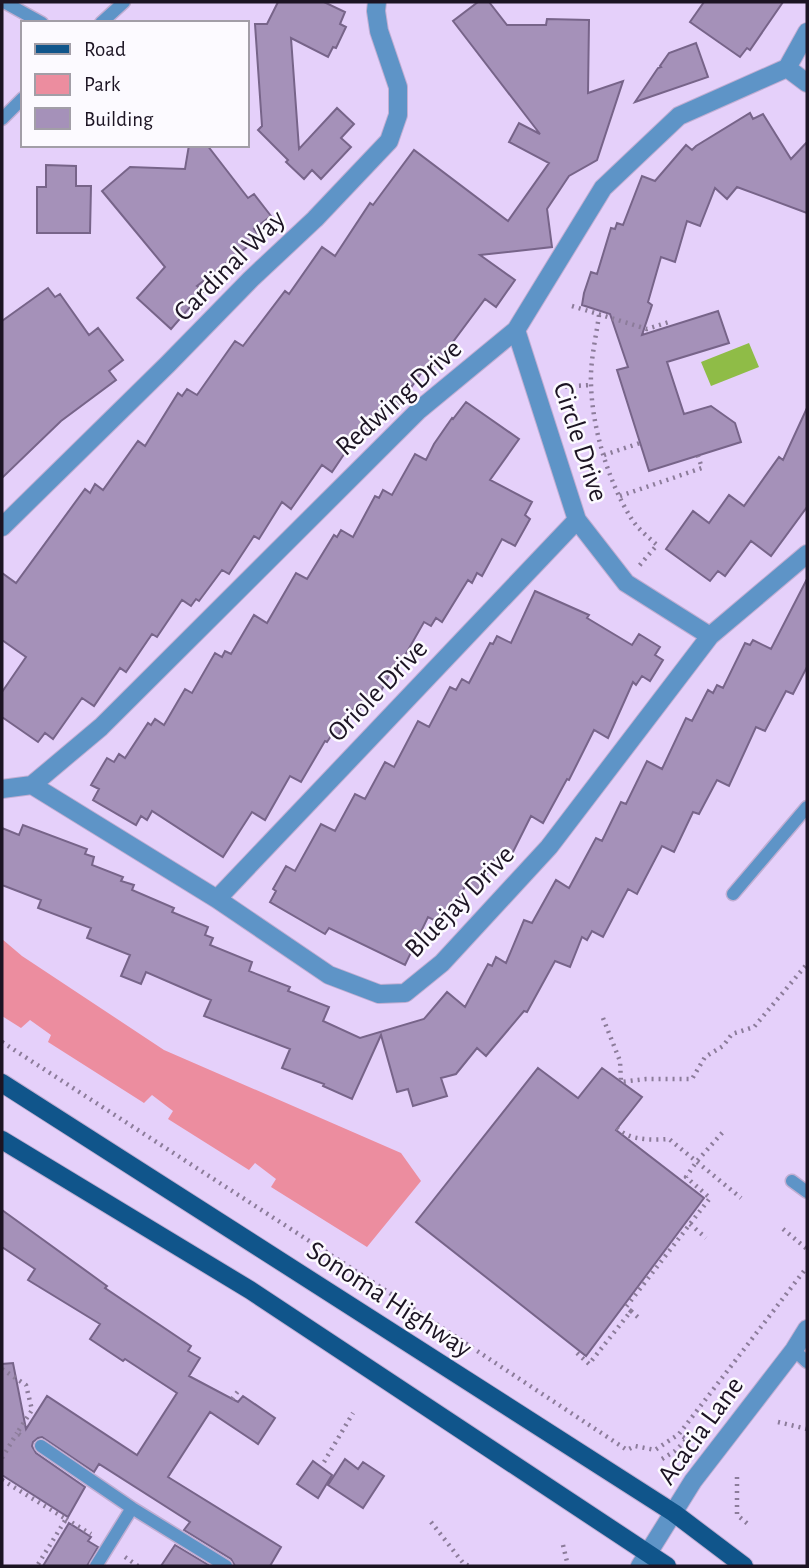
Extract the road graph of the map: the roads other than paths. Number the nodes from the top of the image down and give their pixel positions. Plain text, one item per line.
1 (4, 2) edge
2 (124, 2) edge
3 (377, 2) edge
4 (38, 21) edge
5 (103, 21) edge
6 (807, 32) edge
7 (787, 68) junction
8 (807, 83) edge
9 (21, 100) edge
10 (2, 119) edge
11 (516, 330) junction
12 (577, 520) junction
13 (2, 527) edge
14 (807, 554) edge
15 (710, 636) junction
16 (32, 785) junction
17 (2, 789) edge
18 (807, 807) edge
19 (733, 894) dead end
20 (217, 899) junction
21 (2, 1083) edge
22 (2, 1140) edge
23 (792, 1181) dead end
24 (807, 1192) edge
25 (807, 1329) edge
26 (800, 1356) edge
27 (41, 1446) road end
28 (132, 1508) junction
29 (674, 1513) junction
30 (644, 1559) edge
31 (96, 1566) edge
32 (226, 1566) edge
33 (667, 1566) edge
34 (744, 1566) edge

1 - 4 lane
2 - 5 lane
3 - 13 street, Cardinal Way
6 - 7 street
7 - 8 street
7 - 11 street, Redwing Drive
9 - 10 lane
11 - 12 street, Circle Drive
11 - 16 street, Redwing Drive
12 - 15 street, Circle Drive
12 - 20 street, Oriole Drive
14 - 15 street, Bluejay Drive
15 - 20 street, Bluejay Drive
16 - 17 street
16 - 20 street, Bluejay Drive
18 - 19 lane
21 - 29 main road, Sonoma Highway
22 - 30 main road
23 - 24 lane
25 - 26 street, Acacia Lane
26 - 29 street, Acacia Lane
27 - 28 lane
28 - 31 lane
28 - 32 lane
29 - 30 street, Acacia Lane
29 - 34 main road, Sonoma Highway
30 - 33 main road

